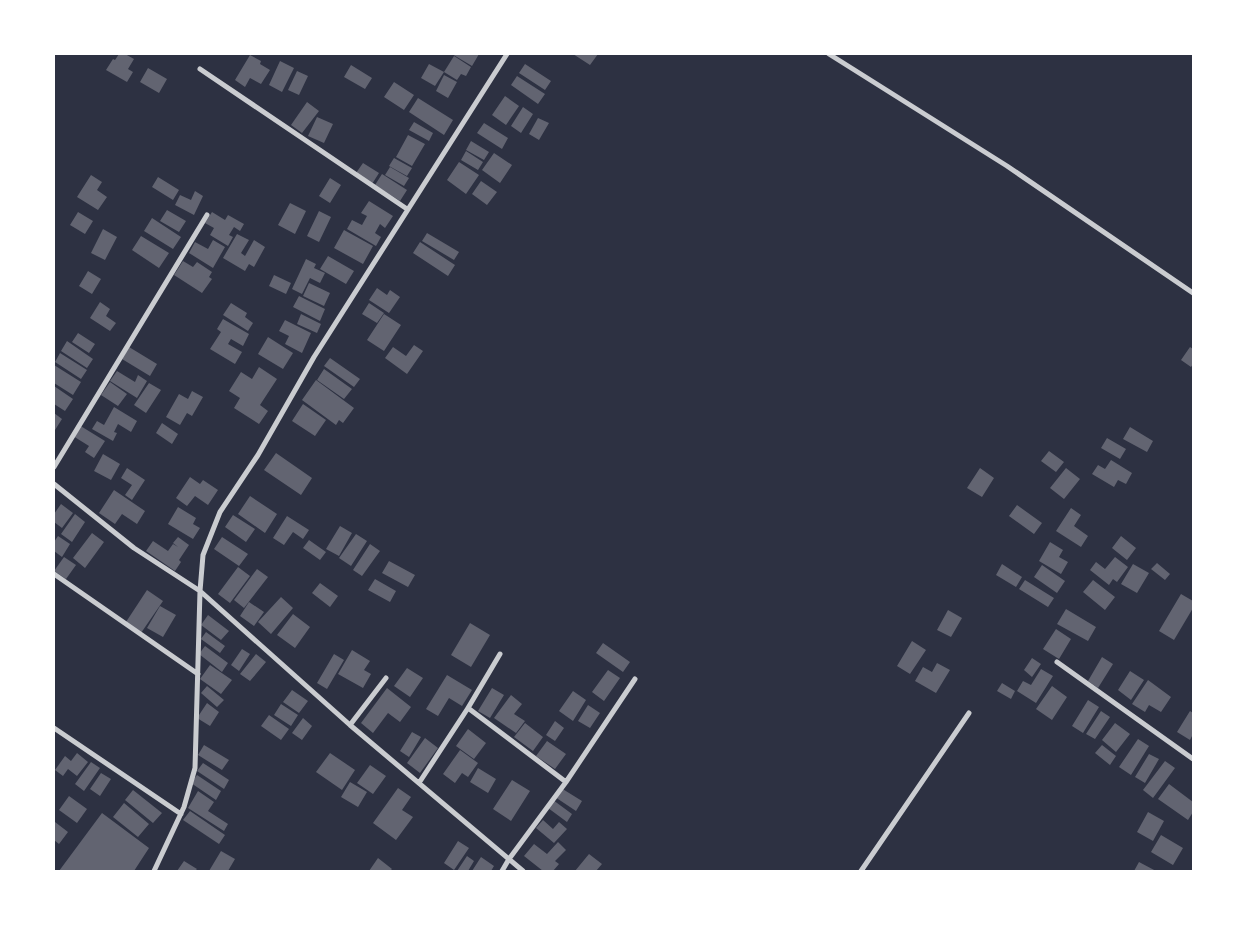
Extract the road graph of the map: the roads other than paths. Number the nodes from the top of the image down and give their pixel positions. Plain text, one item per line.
1 (507, 54) edge
2 (829, 54) edge
3 (200, 69) dead end
4 (407, 209) junction
5 (207, 215) dead end
6 (1193, 293) edge
7 (54, 467) edge
8 (54, 484) edge
9 (54, 574) edge
10 (200, 591) junction
11 (500, 654) dead end
12 (1057, 662) dead end
13 (198, 674) junction
14 (386, 678) dead end
15 (635, 680) dead end
16 (468, 708) junction
17 (969, 713) dead end
18 (350, 725) junction
19 (54, 728) edge
20 (1193, 759) edge
21 (566, 782) junction
22 (419, 783) junction
23 (181, 814) junction
24 (508, 859) junction
25 (154, 871) edge
26 (502, 871) edge
27 (523, 871) edge
28 (861, 871) edge

1 - 4 street
2 - 6 street
3 - 4 street
4 - 10 street
5 - 7 street
8 - 10 street
9 - 13 street
10 - 13 street
10 - 18 street
11 - 16 street
12 - 20 street
13 - 23 street
14 - 18 street
15 - 21 street
16 - 21 street
16 - 22 street
17 - 28 street
18 - 22 street
19 - 23 street
21 - 24 street
22 - 24 street
23 - 25 street
24 - 26 street
24 - 27 street

